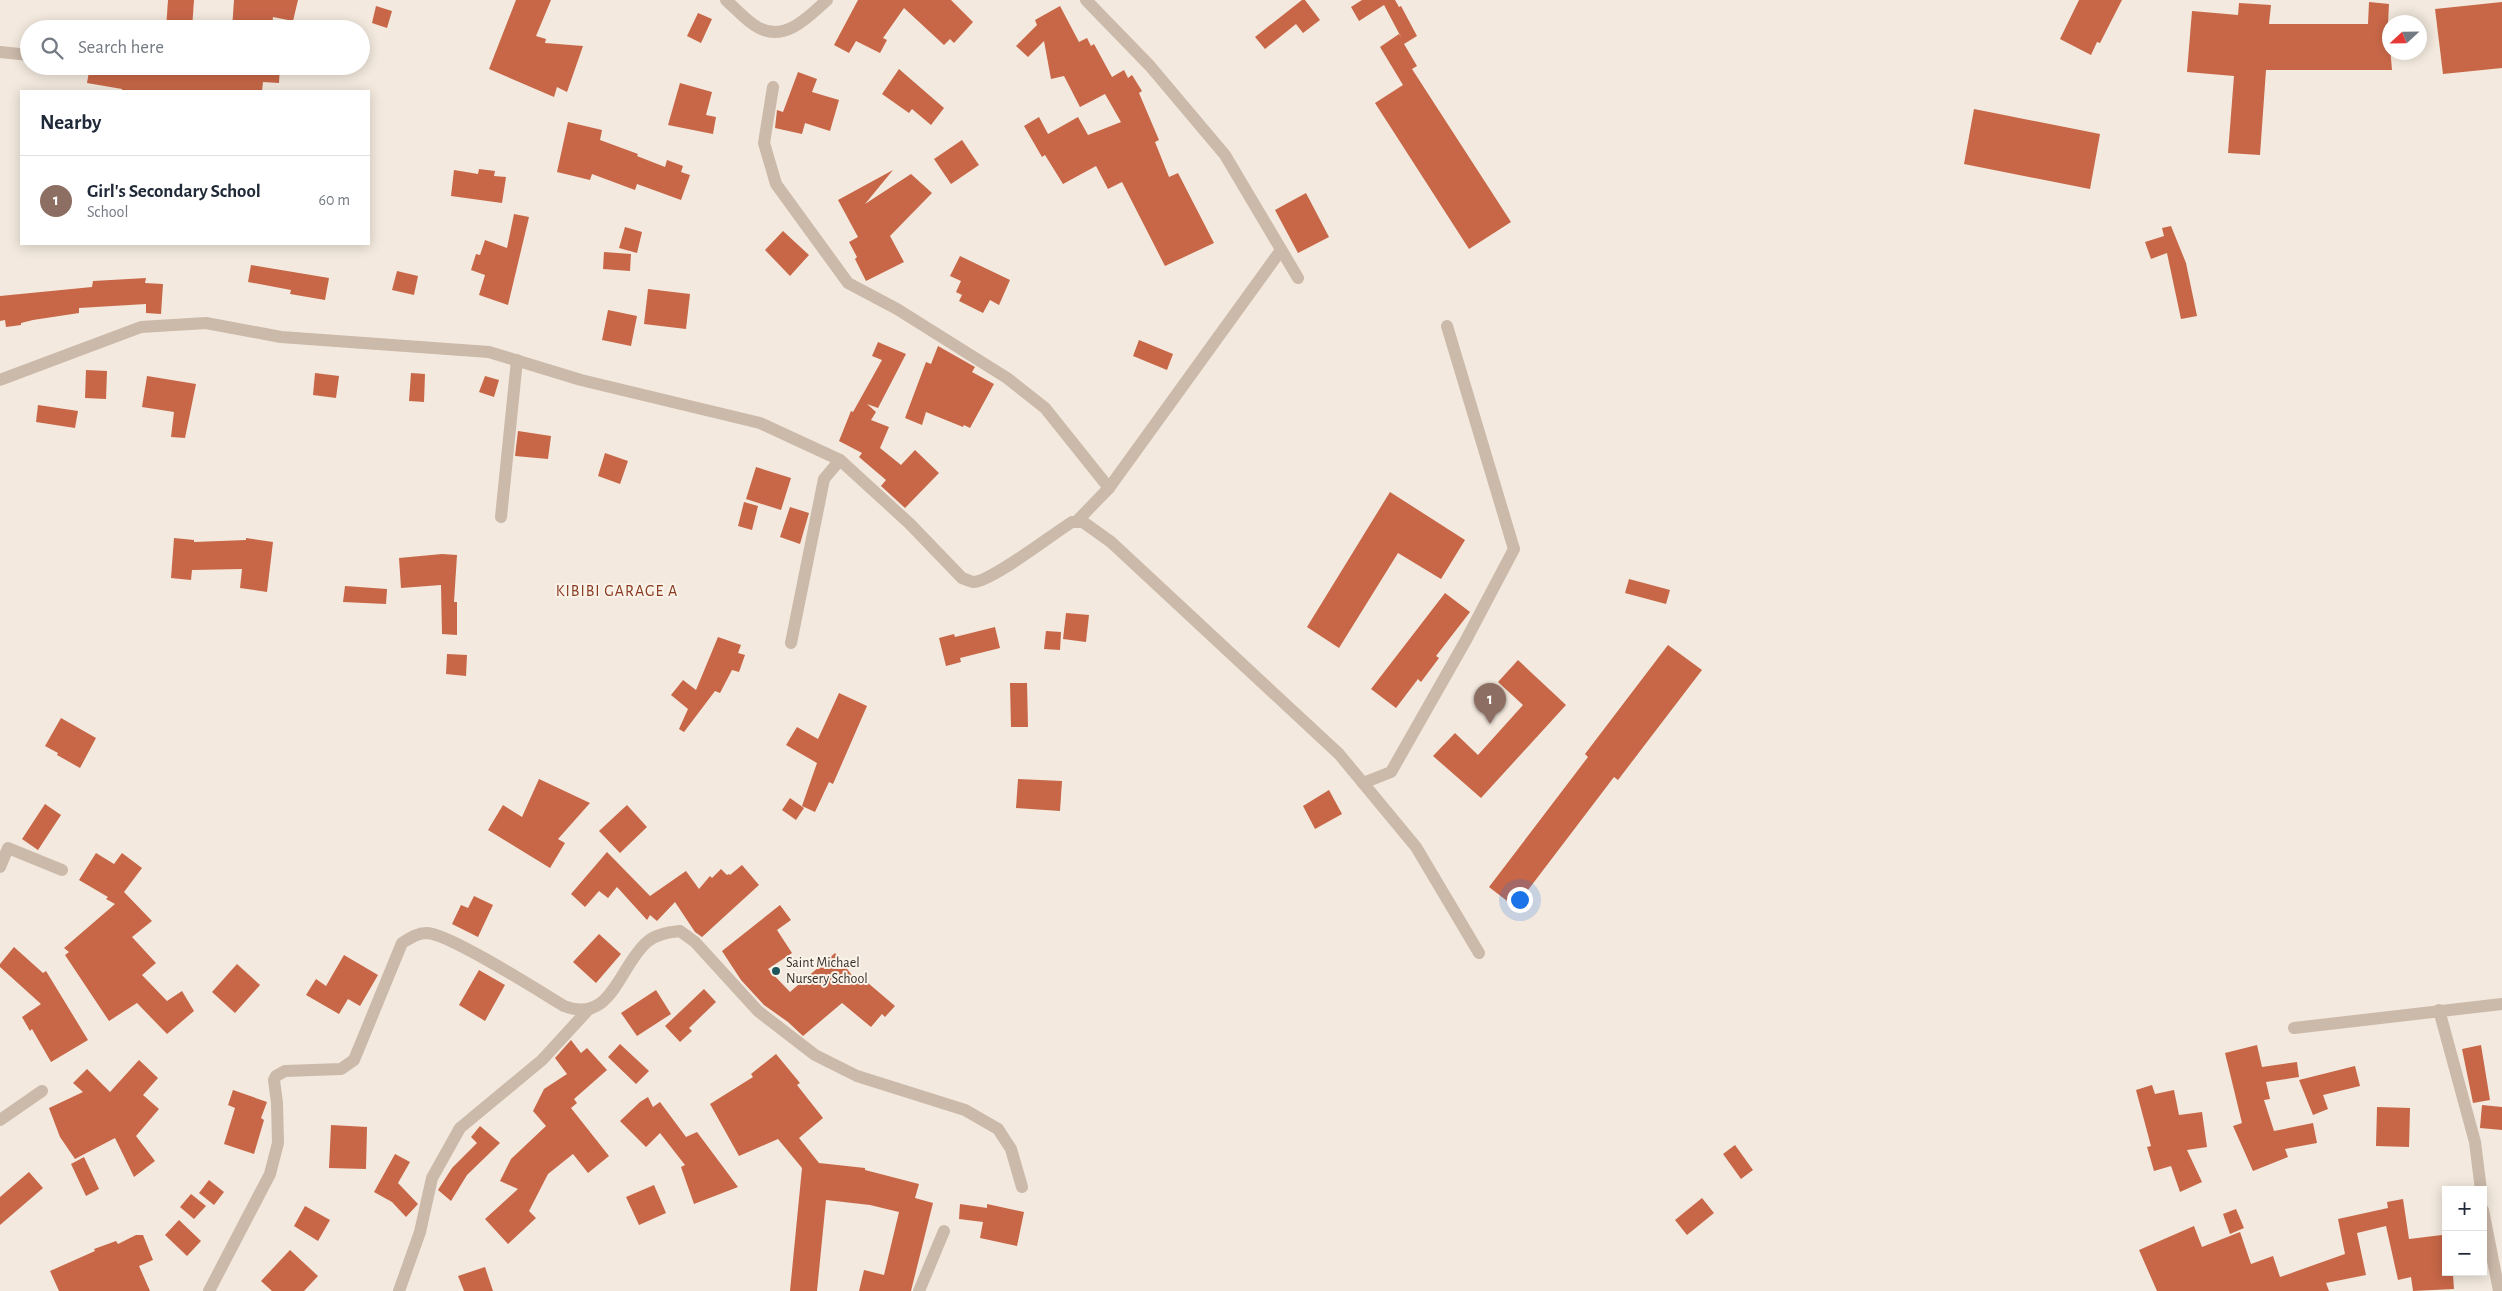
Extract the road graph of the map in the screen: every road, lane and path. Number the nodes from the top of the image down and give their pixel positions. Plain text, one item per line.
1 (726, 0) edge
2 (827, 0) edge
3 (1086, 0) edge
4 (0, 52) edge
5 (20, 54) edge
6 (773, 87) dead end
7 (1282, 250) junction
8 (1298, 278) dead end
9 (1447, 326) dead end
10 (517, 360) junction
11 (0, 380) edge
12 (840, 460) junction
13 (1109, 488) junction
14 (501, 517) dead end
15 (1078, 520) junction
16 (791, 643) dead end
17 (1363, 784) junction
18 (0, 867) edge
19 (62, 870) dead end
20 (1479, 953) dead end
21 (2502, 1004) edge
22 (588, 1010) junction
23 (2439, 1010) junction
24 (2294, 1028) dead end
25 (42, 1091) dead end
26 (0, 1120) edge
27 (2480, 1186) edge
28 (1022, 1187) dead end
29 (2487, 1230) edge
30 (944, 1231) dead end
31 (209, 1291) edge
32 (399, 1291) edge
33 (919, 1291) edge
34 (2499, 1291) edge

1 - 2 street
3 - 7 street
4 - 5 street
6 - 13 street
7 - 8 street
7 - 13 street
9 - 17 street
10 - 11 street
10 - 12 street
10 - 14 street
12 - 15 street
12 - 16 street
13 - 15 street
15 - 17 street
17 - 20 street
18 - 19 street
21 - 23 street
22 - 28 street
22 - 31 street
22 - 32 street
23 - 24 street
23 - 27 street
25 - 26 street
29 - 34 street
30 - 33 street

